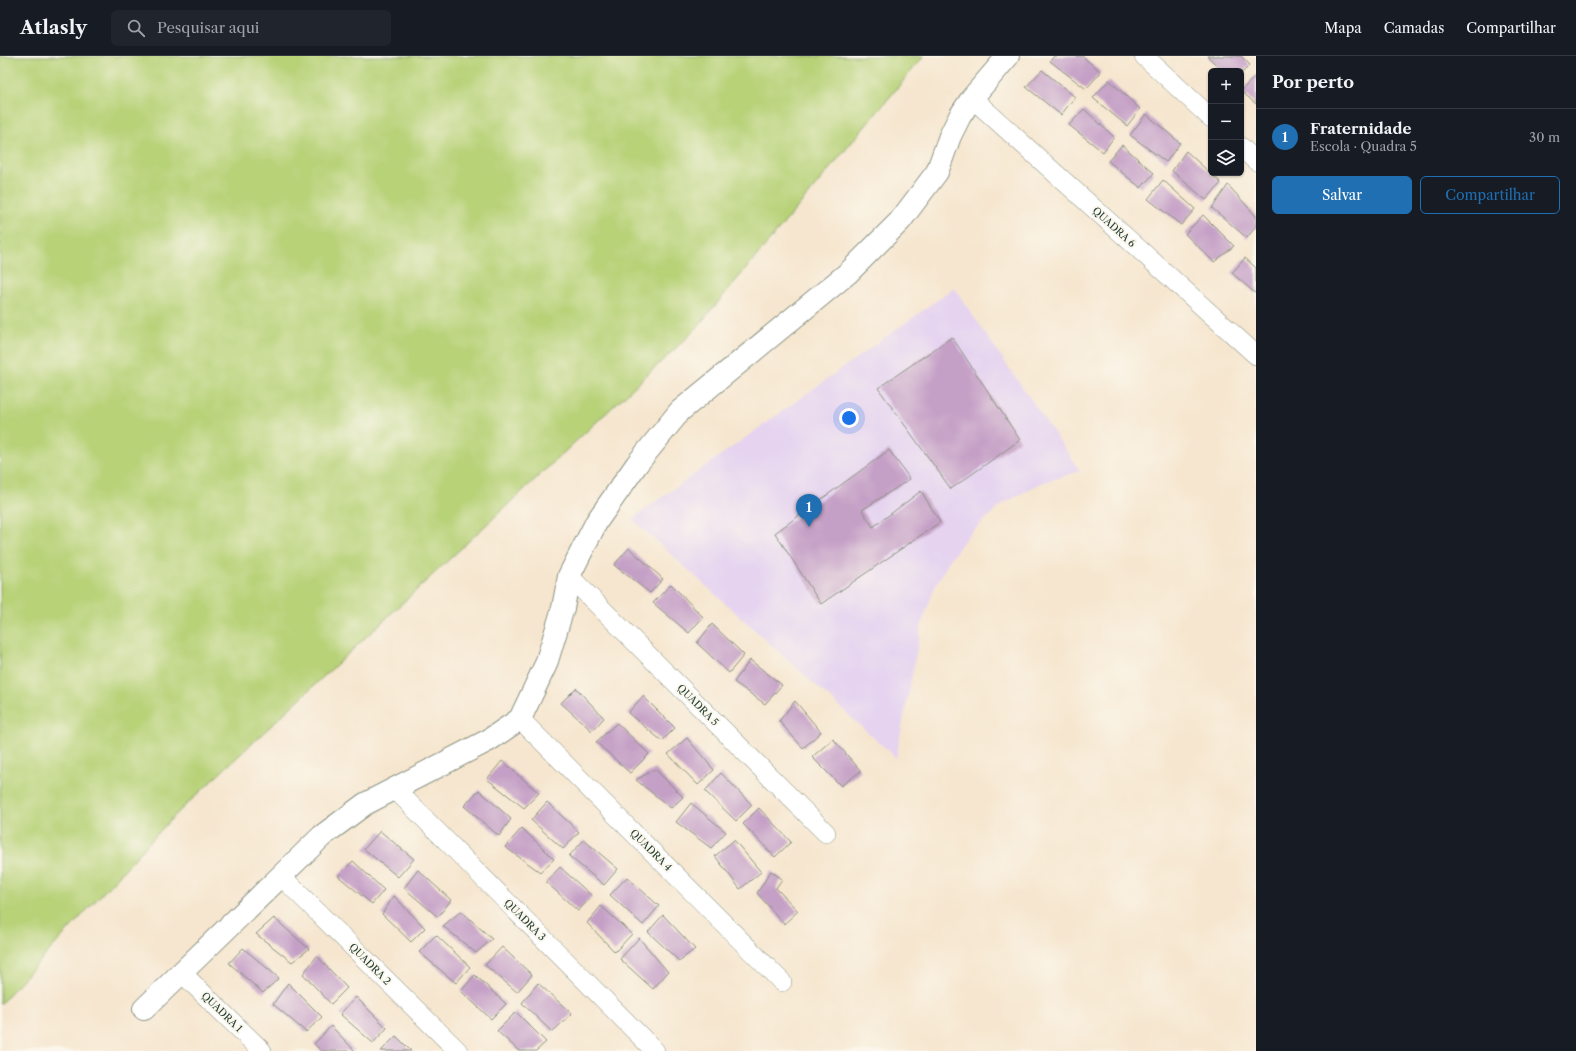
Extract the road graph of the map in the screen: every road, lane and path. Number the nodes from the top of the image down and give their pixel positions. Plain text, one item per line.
1 (1008, 56) edge
2 (1144, 56) edge
3 (972, 98) junction
4 (1208, 115) edge
5 (1244, 149) edge
6 (1256, 160) edge
7 (1256, 355) edge
8 (569, 576) junction
9 (520, 719) junction
10 (395, 789) junction
11 (826, 833) dead end
12 (281, 876) junction
13 (182, 973) junction
14 (782, 982) dead end
15 (144, 1009) dead end
16 (262, 1051) edge
17 (458, 1051) edge
18 (655, 1051) edge

1 - 3 street
2 - 4 street
3 - 7 street, QUADRA 6
3 - 8 street
5 - 6 street
8 - 9 street
8 - 11 street, QUADRA 5
9 - 10 street
9 - 14 street, QUADRA 4
10 - 12 street
10 - 18 street, QUADRA 3
12 - 13 street
12 - 17 street, QUADRA 2
13 - 15 street
13 - 16 street, QUADRA 1

